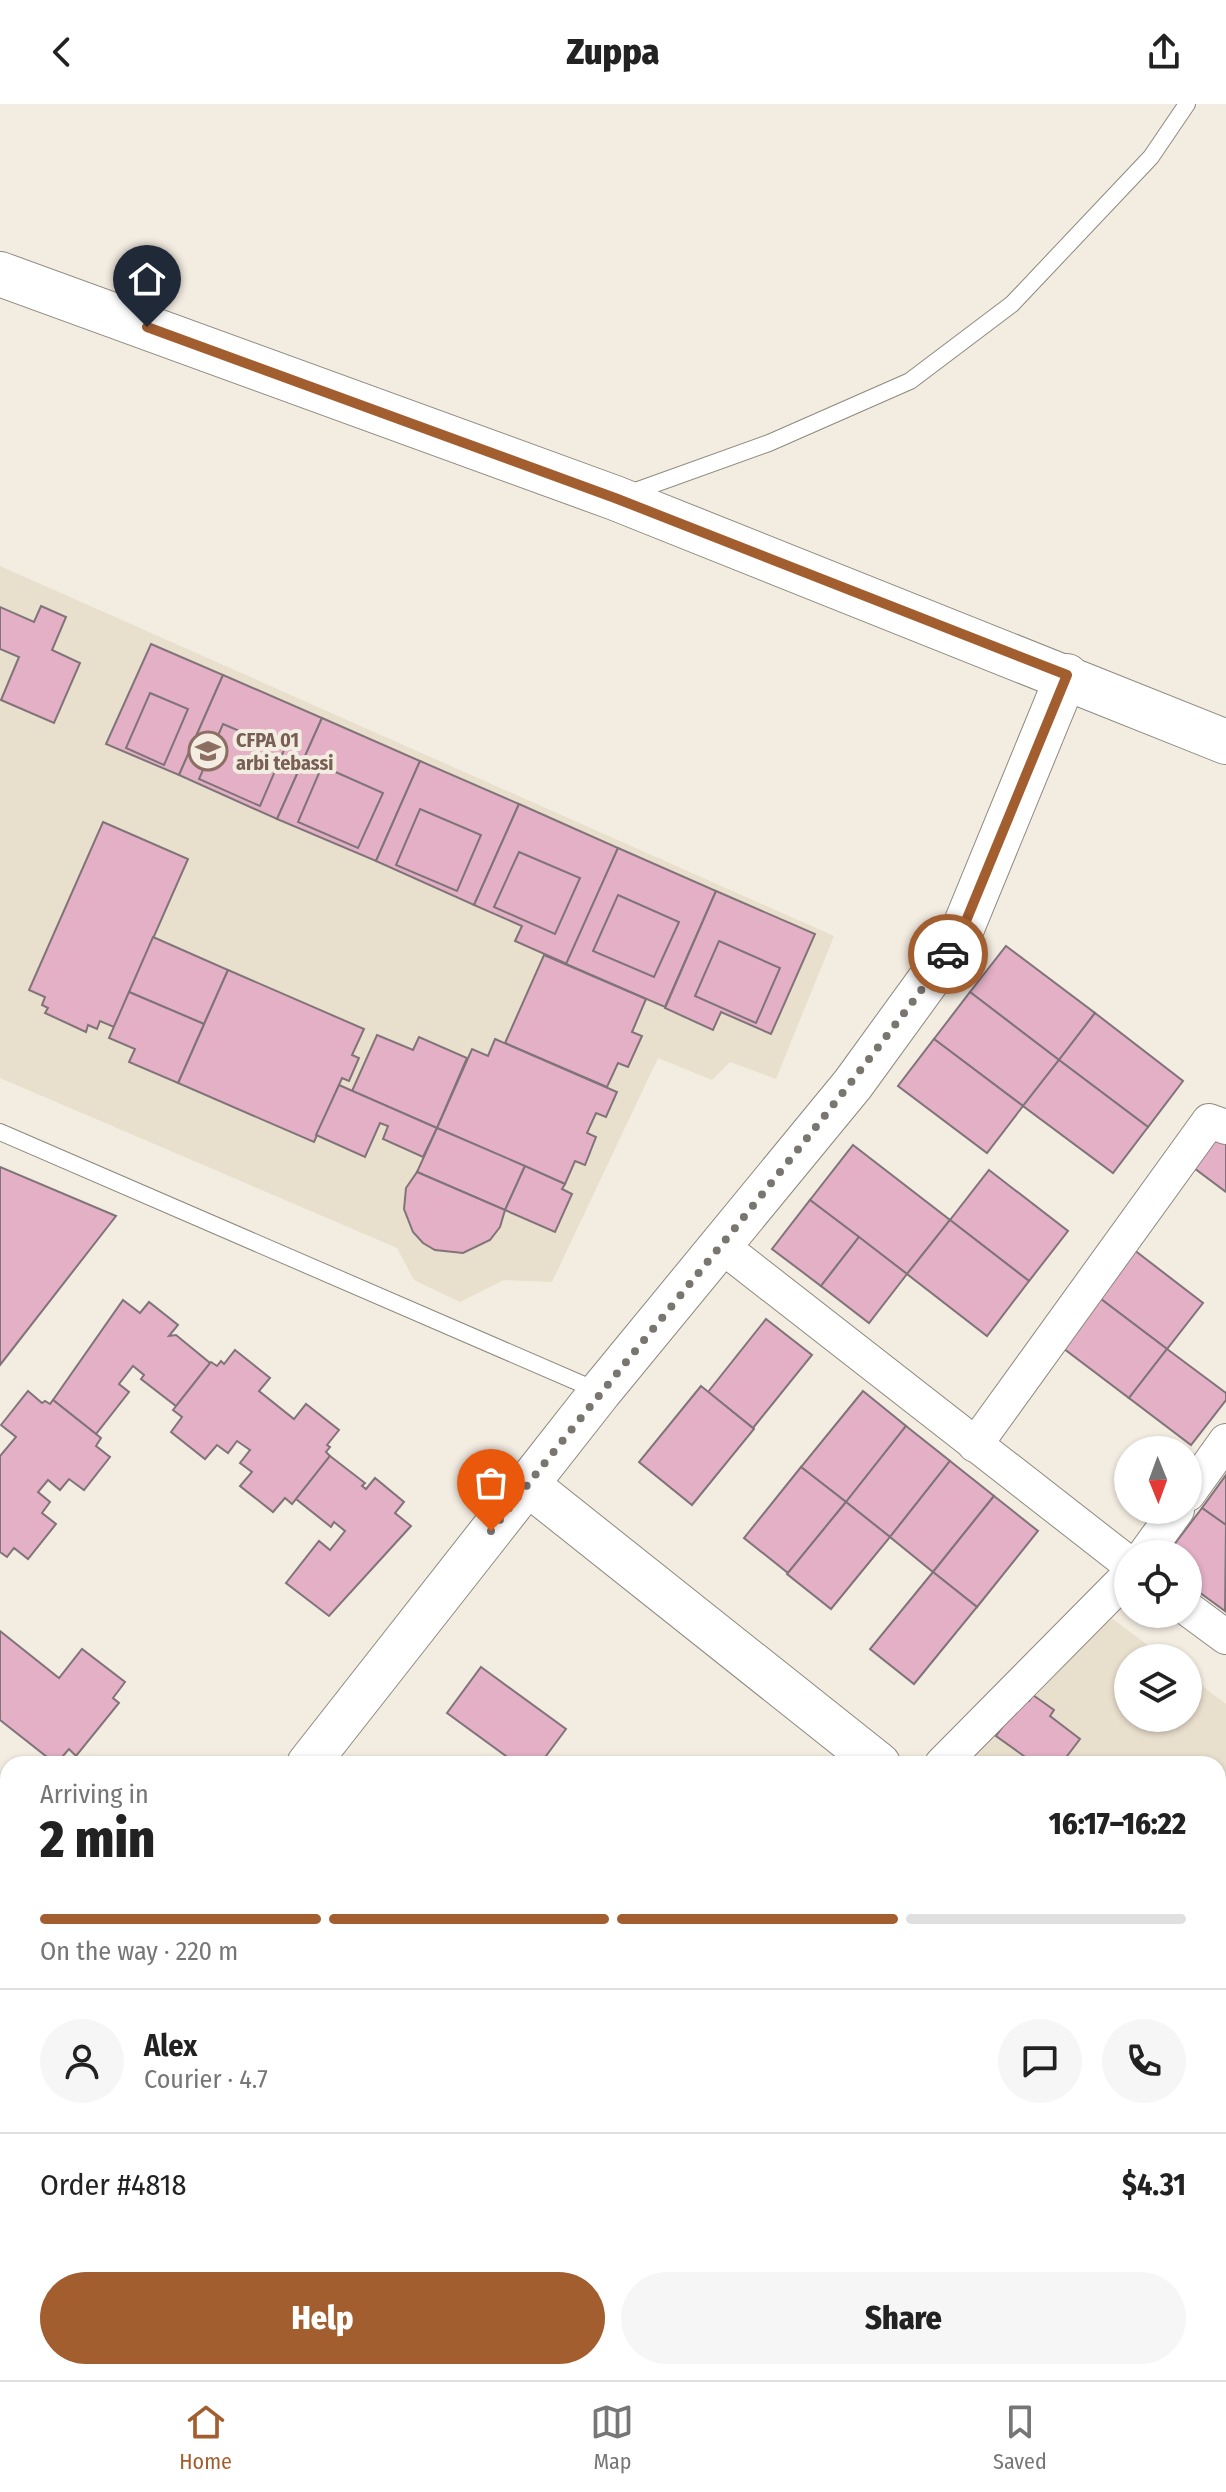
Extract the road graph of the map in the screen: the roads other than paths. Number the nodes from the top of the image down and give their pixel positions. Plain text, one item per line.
1 (1187, 104) edge
2 (0, 274) edge
3 (615, 498) junction
4 (1067, 675) junction
5 (1226, 742) edge
6 (1226, 1127) edge
7 (0, 1132) edge
8 (719, 1244) junction
9 (600, 1392) junction
10 (1226, 1441) edge
11 (975, 1445) junction
12 (1202, 1474) edge
13 (527, 1484) junction
14 (1114, 1552) edge
15 (1114, 1590) edge
16 (1202, 1619) edge
17 (1226, 1637) edge
18 (314, 1756) edge
19 (869, 1756) edge
20 (950, 1756) edge

1 - 3 lane
2 - 3 main road
3 - 4 main road
4 - 5 main road
4 - 8 street
6 - 11 street
7 - 9 lane
8 - 9 street
8 - 11 street
9 - 13 street
10 - 12 street
11 - 14 street
13 - 18 street
13 - 19 street
15 - 20 street
16 - 17 street

